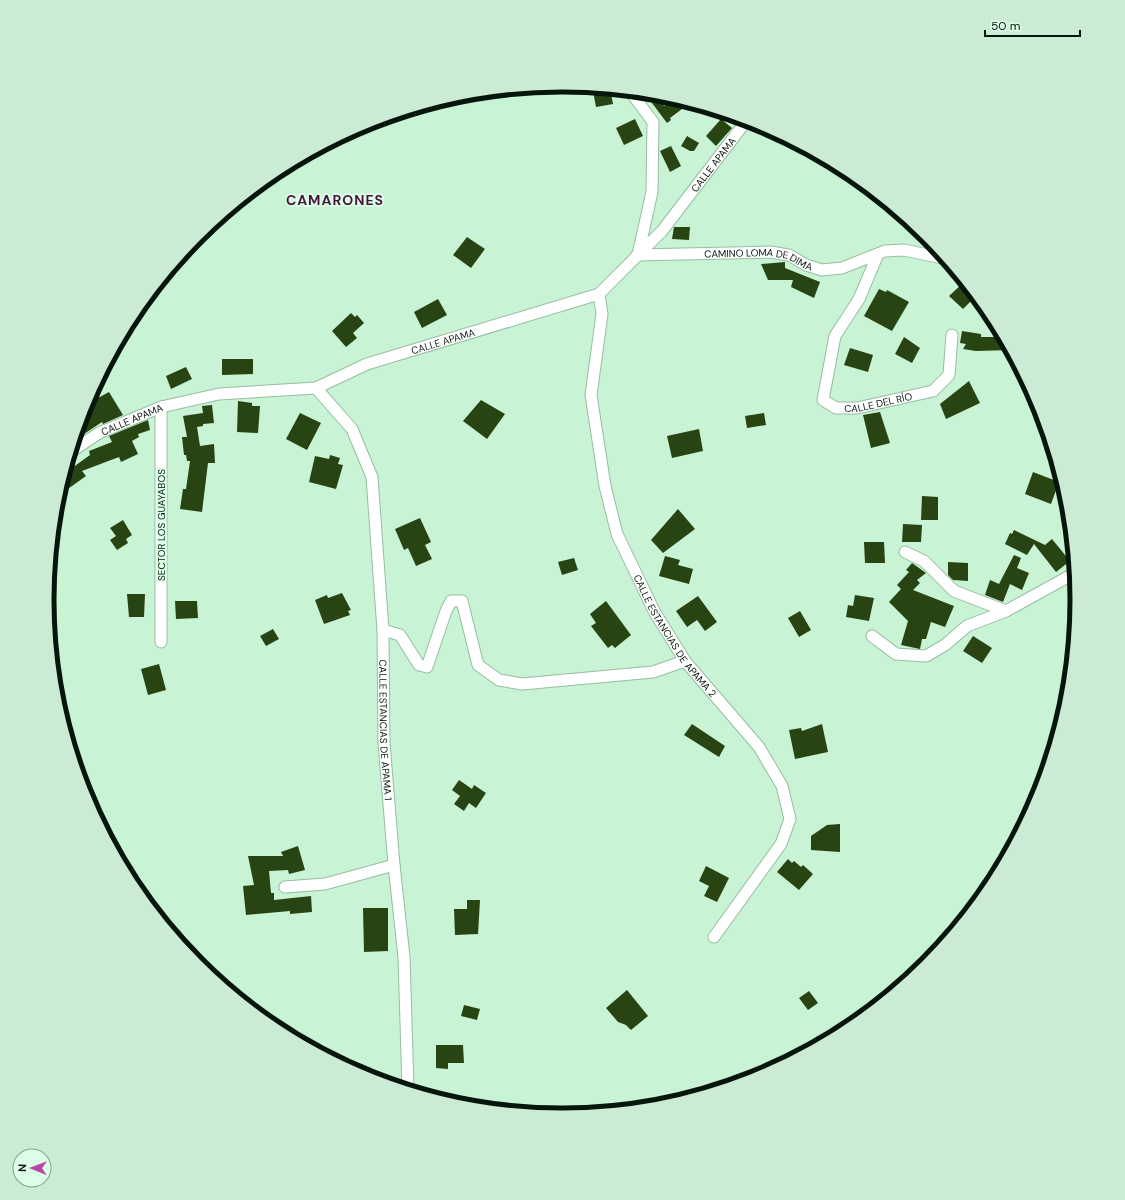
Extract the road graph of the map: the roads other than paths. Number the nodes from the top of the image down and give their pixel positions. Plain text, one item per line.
1 (635, 97) edge
2 (743, 125) edge
3 (878, 254) junction
4 (638, 255) junction
5 (938, 257) edge
6 (599, 294) junction
7 (952, 335) dead end
8 (316, 388) junction
9 (162, 407) junction
10 (78, 447) edge
11 (905, 552) dead end
12 (1070, 577) edge
13 (1006, 611) junction
14 (383, 630) junction
15 (872, 636) dead end
16 (161, 642) dead end
17 (686, 661) junction
18 (394, 865) junction
19 (284, 887) dead end
20 (714, 937) dead end
21 (408, 1084) edge

1 - 4 street
2 - 4 street, CALLE APAMA
3 - 4 street, CAMINO LOMA DE DIMA
3 - 5 street, CAMINO LOMA DE DIMA
3 - 7 street, CALLE DEL RÍO
4 - 6 street, CALLE APAMA
6 - 8 street, CALLE APAMA
6 - 17 street, CALLE ESTANCIAS DE APAMA 2
8 - 9 street, CALLE APAMA
8 - 14 street, CALLE ESTANCIAS DE APAMA 1
9 - 10 street, CALLE APAMA
9 - 16 street, SECTOR LOS GUAYABOS
11 - 13 street
12 - 13 street
13 - 15 street
14 - 17 street
14 - 18 street, CALLE ESTANCIAS DE APAMA 1
17 - 20 street, CALLE ESTANCIAS DE APAMA 2
18 - 19 street
18 - 21 street, CALLE ESTANCIAS DE APAMA 1

